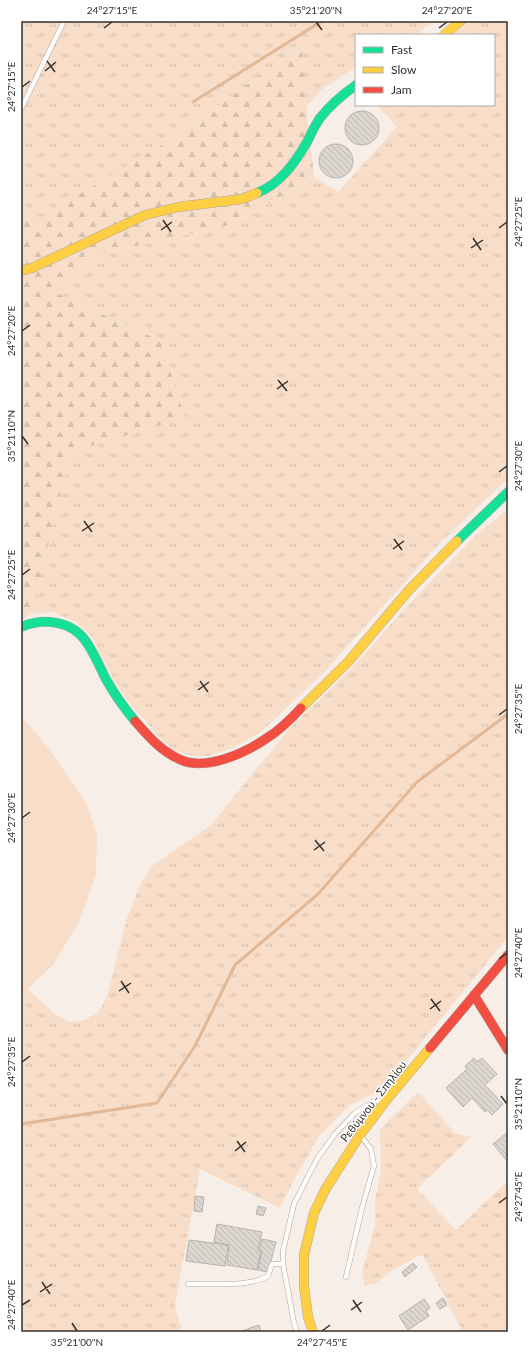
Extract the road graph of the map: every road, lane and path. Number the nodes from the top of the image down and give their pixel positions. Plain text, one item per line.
1 (64, 21) edge
2 (461, 21) edge
3 (445, 34) edge
4 (355, 86) edge
5 (21, 109) edge
6 (21, 271) edge
7 (508, 492) edge
8 (21, 627) edge
9 (508, 955) edge
10 (474, 995) junction
11 (508, 1050) edge
12 (388, 1098) junction
13 (360, 1135) junction
14 (283, 1264) junction
15 (346, 1277) dead end
16 (188, 1284) dead end
17 (297, 1332) edge
18 (313, 1332) edge

1 - 5 lane
2 - 3 street
4 - 6 street
7 - 8 street
9 - 10 street, Ρεθύμνου - Σπηλίου
10 - 11 street
10 - 12 street, Ρεθύμνου - Σπηλίου
12 - 13 street, Ρεθύμνου - Σπηλίου
12 - 14 lane
13 - 15 lane
13 - 18 street, Ρεθύμνου - Σπηλίου
14 - 16 lane
14 - 17 lane

